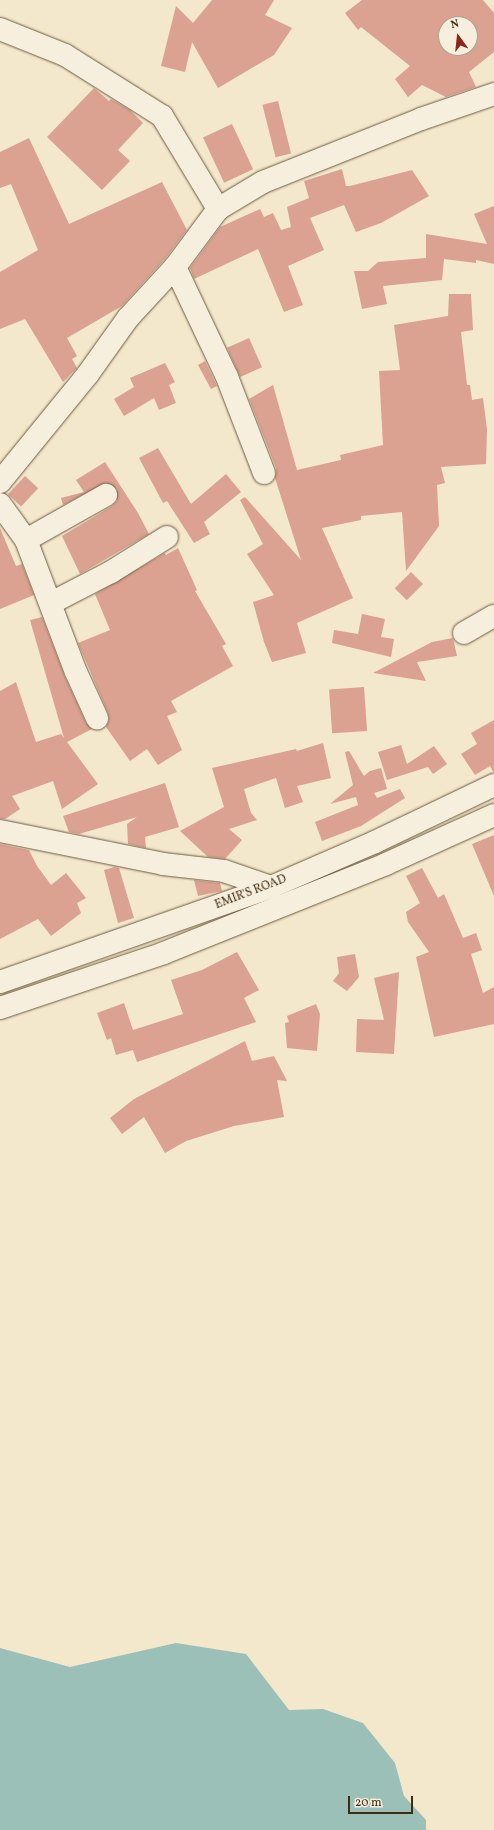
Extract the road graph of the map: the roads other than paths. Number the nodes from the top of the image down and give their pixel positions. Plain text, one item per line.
1 (0, 29) edge
2 (494, 94) edge
3 (218, 209) junction
4 (175, 267) junction
5 (264, 473) dead end
6 (0, 482) edge
7 (106, 495) dead end
8 (0, 504) edge
9 (167, 537) dead end
10 (26, 540) junction
11 (51, 603) junction
12 (494, 616) edge
13 (464, 633) dead end
14 (97, 718) dead end
15 (494, 785) edge
16 (494, 815) edge
17 (0, 831) edge
18 (270, 887) junction
19 (0, 982) edge
20 (0, 1008) edge

1 - 3 street
2 - 3 street
3 - 4 street
4 - 5 street
4 - 6 street
7 - 10 street
8 - 10 street
9 - 11 street
10 - 11 street
11 - 14 street
12 - 13 street
15 - 18 street, EMIR'S ROAD
16 - 20 street, EMIR'S ROAD
17 - 18 street
18 - 19 street, EMIR'S ROAD

